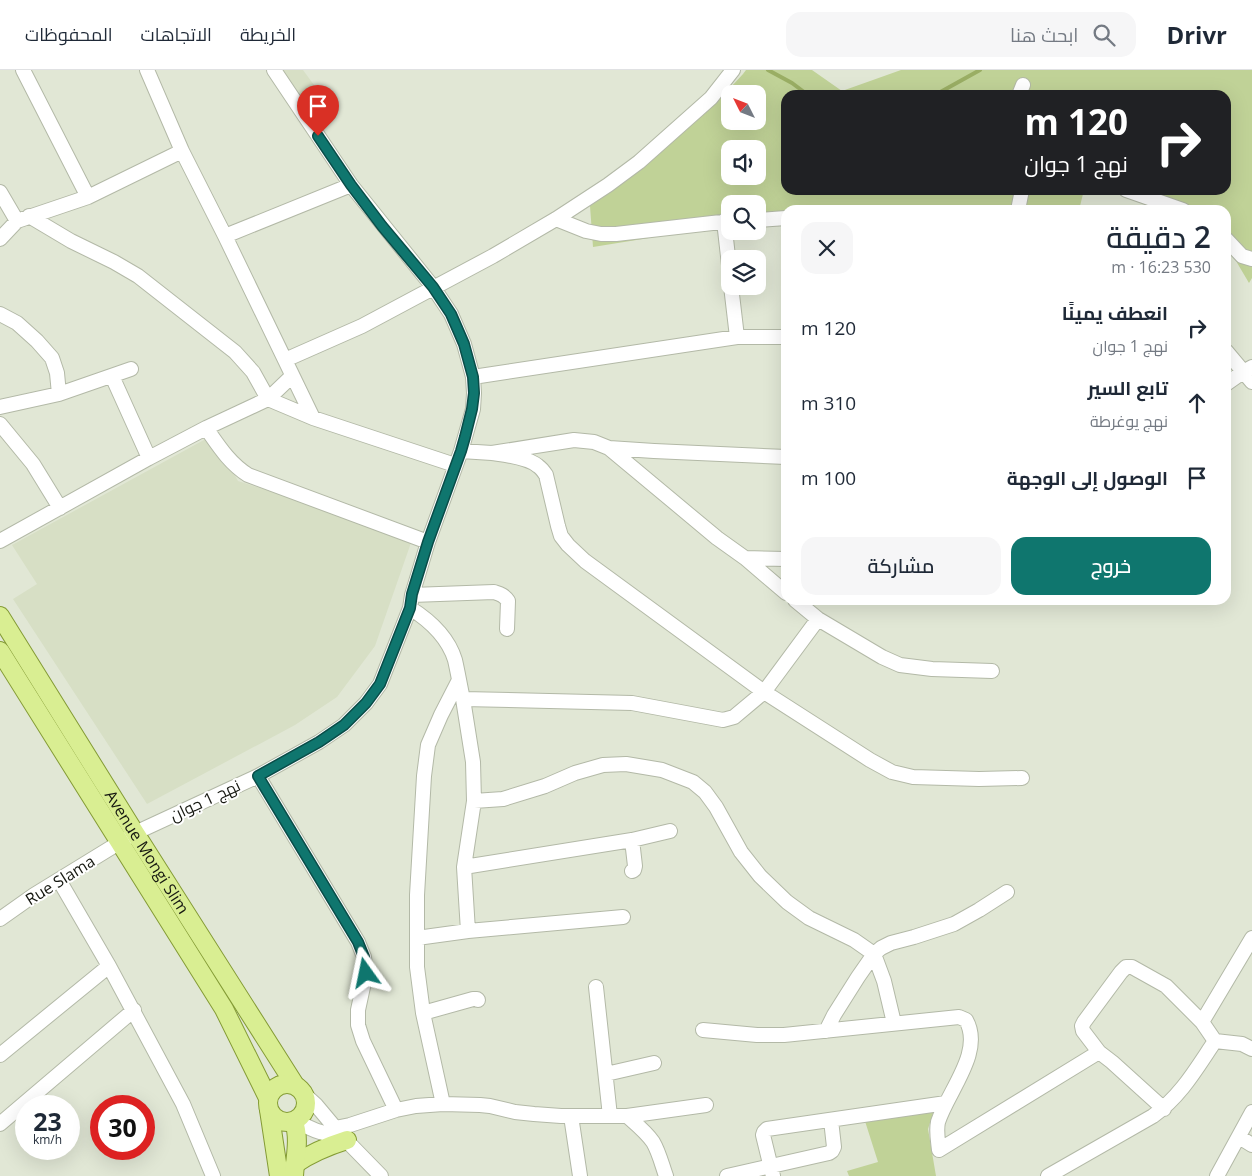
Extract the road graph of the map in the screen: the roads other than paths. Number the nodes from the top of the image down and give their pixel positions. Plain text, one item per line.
1 (23, 70) edge
2 (147, 70) edge
3 (274, 70) edge
4 (733, 70) edge
5 (182, 151) junction
6 (351, 185) junction
7 (0, 192) edge
8 (1140, 195) edge
9 (88, 197) junction
10 (1167, 205) edge
11 (23, 218) junction
12 (781, 218) edge
13 (556, 219) junction
14 (766, 219) edge
15 (721, 222) edge
16 (225, 236) junction
17 (0, 239) edge
18 (1231, 248) edge
19 (1252, 259) edge
20 (433, 287) junction
21 (732, 295) edge
22 (0, 314) edge
23 (737, 337) junction
24 (781, 337) edge
25 (1231, 356) edge
26 (285, 360) junction
27 (131, 369) dead end
28 (1249, 374) edge
29 (112, 376) junction
30 (292, 376) junction
31 (473, 377) junction
32 (1231, 382) edge
33 (59, 394) junction
34 (268, 399) junction
35 (0, 407) edge
36 (313, 418) junction
37 (0, 424) edge
38 (206, 428) junction
39 (609, 448) junction
40 (461, 451) junction
41 (492, 453) junction
42 (781, 457) edge
43 (149, 458) junction
44 (455, 465) junction
45 (60, 508) junction
46 (0, 541) edge
47 (428, 542) junction
48 (744, 558) junction
49 (781, 559) edge
50 (781, 588) edge
51 (411, 601) junction
52 (801, 605) edge
53 (0, 616) edge
54 (818, 619) junction
55 (507, 629) dead end
56 (0, 651) edge
57 (992, 672) dead end
58 (459, 680) junction
59 (764, 692) junction
60 (463, 698) junction
61 (258, 776) junction
62 (1022, 778) dead end
63 (474, 801) junction
64 (670, 831) dead end
65 (127, 837) junction
66 (632, 840) junction
67 (464, 867) junction
68 (632, 871) dead end
69 (59, 880) junction
70 (1007, 892) dead end
71 (623, 917) dead end
72 (0, 919) edge
73 (468, 931) junction
74 (417, 938) junction
75 (1252, 938) edge
76 (874, 954) junction
77 (109, 966) junction
78 (596, 986) dead end
79 (478, 1000) dead end
80 (134, 1010) junction
81 (423, 1013) junction
82 (1202, 1022) junction
83 (894, 1023) junction
84 (703, 1030) dead end
85 (826, 1031) junction
86 (1215, 1041) junction
87 (1252, 1049) edge
88 (1099, 1052) junction
89 (0, 1055) edge
90 (654, 1063) dead end
91 (606, 1074) junction
92 (300, 1090) junction
93 (946, 1103) junction
94 (268, 1104) junction
95 (443, 1104) junction
96 (706, 1105) dead end
97 (1164, 1109) junction
98 (396, 1110) junction
99 (1252, 1112) edge
100 (571, 1116) junction
101 (610, 1116) junction
102 (627, 1116) junction
103 (831, 1120) junction
104 (295, 1121) junction
105 (0, 1124) edge
106 (339, 1135) junction
107 (1239, 1137) junction
108 (1252, 1145) edge
109 (294, 1170) edge
110 (772, 1171) edge
111 (213, 1176) edge
112 (279, 1176) edge
113 (381, 1176) edge
114 (580, 1176) edge
115 (666, 1176) edge
116 (727, 1176) edge
117 (1048, 1176) edge
118 (1217, 1176) edge

1 - 9 street
2 - 5 street
3 - 6 street, نهج 1 جوان
4 - 13 street
5 - 9 street
5 - 16 street
6 - 16 street
6 - 20 street, نهج 1 جوان
7 - 11 street
8 - 10 street
9 - 11 street
11 - 17 street
11 - 34 street
12 - 14 street
13 - 15 street
13 - 20 street
16 - 26 street
18 - 19 street
20 - 26 street
20 - 31 street, نهج 1 جوان
21 - 23 street
22 - 33 street
23 - 24 street
23 - 31 street
25 - 28 street
26 - 30 street
27 - 29 street
28 - 32 street
29 - 33 street
29 - 43 street
30 - 34 street
30 - 36 street
31 - 40 street, نهج 1 جوان
33 - 35 street
34 - 36 street
34 - 38 street
36 - 44 street
37 - 45 street
38 - 43 street
38 - 47 street
39 - 41 street
39 - 42 street
39 - 48 street
40 - 41 street
40 - 44 street, نهج 1 جوان
41 - 59 street
43 - 45 street
44 - 47 street, نهج 1 جوان
45 - 46 street
47 - 51 street, نهج 1 جوان
48 - 49 street
48 - 50 street
51 - 55 street
51 - 58 street
51 - 61 street, نهج 1 جوان
52 - 54 street
53 - 65 main road, Avenue Mongi Slim
54 - 57 street
54 - 59 street
56 - 65 main road, Avenue Mongi Slim
58 - 60 street
58 - 74 street
59 - 60 street
59 - 62 street
60 - 63 street
61 - 65 street, نهج 1 جوان
61 - 98 street
63 - 67 street
63 - 76 street
64 - 66 street
65 - 69 street, Rue Slama
65 - 92 main road, Avenue Mongi Slim
65 - 94 main road, Avenue Mongi Slim
66 - 67 street
66 - 68 street
67 - 73 street
69 - 72 street, Rue Slama
69 - 77 street
70 - 76 street
71 - 73 street
73 - 74 street
74 - 81 street
75 - 82 street
76 - 83 street
76 - 85 street
77 - 80 street
77 - 89 street
78 - 91 street
79 - 81 street
80 - 105 street
80 - 111 street
81 - 95 street
82 - 86 street
82 - 88 street
83 - 85 street
83 - 93 street
84 - 85 street
86 - 87 street
86 - 97 street
88 - 93 street
88 - 97 street
90 - 91 street
91 - 101 street
92 - 94 main road
92 - 104 main road
92 - 106 street
93 - 103 street
94 - 104 main road
94 - 112 main road
95 - 98 street
95 - 100 street
96 - 102 street
97 - 117 street
98 - 106 street
99 - 107 street
100 - 101 street
100 - 114 street
101 - 102 street
102 - 115 street
103 - 110 street
103 - 110 street
104 - 106 street
104 - 109 main road
106 - 109 main road
106 - 113 street
107 - 108 street
107 - 118 street
110 - 116 street

